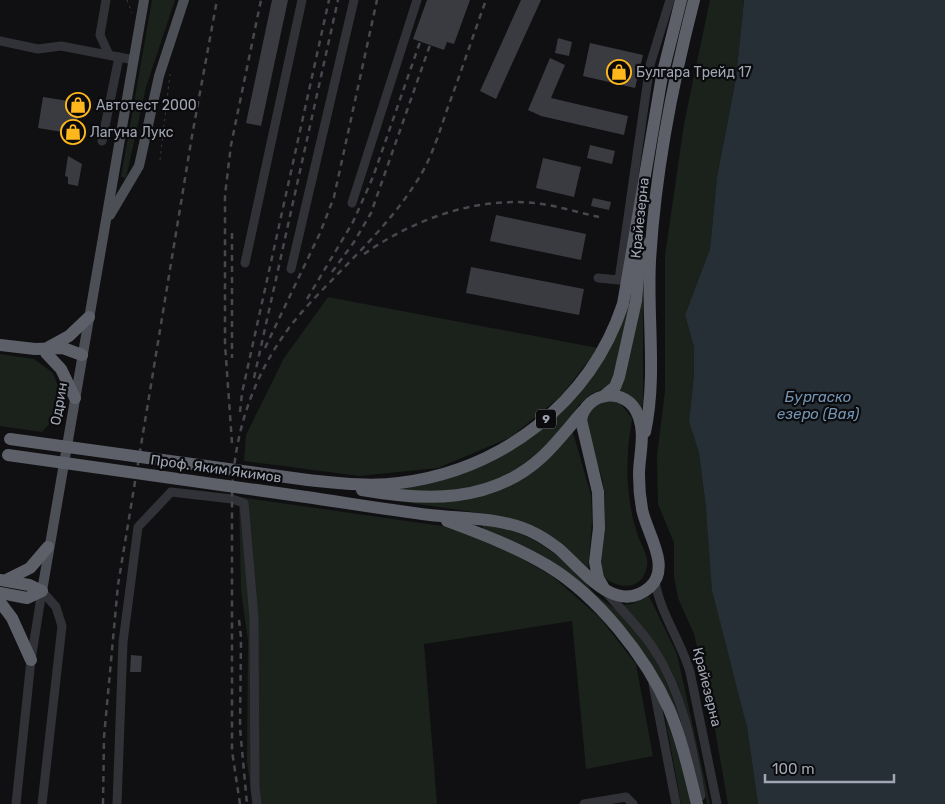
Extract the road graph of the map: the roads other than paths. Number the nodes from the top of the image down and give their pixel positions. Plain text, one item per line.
1 (106, 0) edge
2 (144, 0) edge
3 (184, 0) edge
4 (302, 0) edge
5 (354, 0) edge
6 (417, 0) edge
7 (676, 0) edge
8 (694, 0) edge
9 (0, 41) edge
10 (114, 56) junction
11 (134, 60) junction
12 (102, 141) dead end
13 (644, 192) junction
14 (352, 203) dead end
15 (106, 223) junction
16 (245, 263) dead end
17 (291, 268) dead end
18 (598, 278) dead end
19 (89, 317) junction
20 (0, 344) edge
21 (42, 350) junction
22 (82, 355) junction
23 (604, 396) junction
24 (75, 398) junction
25 (582, 411) junction
26 (5, 438) edge
27 (643, 442) junction
28 (4, 454) edge
29 (308, 480) junction
30 (428, 515) junction
31 (48, 547) junction
32 (655, 581) junction
33 (1, 584) edge
34 (605, 590) junction
35 (42, 591) junction
36 (0, 602) edge
37 (31, 660) junction
38 (651, 674) junction
39 (16, 804) edge
40 (42, 804) edge
41 (117, 804) edge
42 (257, 804) edge
43 (584, 804) edge
44 (632, 804) edge
45 (676, 804) edge
46 (697, 804) edge
47 (702, 804) edge
48 (717, 804) edge

1 - 10 street
2 - 11 main road, Одрин
3 - 15 main road, Одрин
4 - 16 street
5 - 17 street
6 - 14 street
7 - 13 highway, 9
7 - 18 street
8 - 27 highway, Крайезерна
9 - 10 street
10 - 11 street
10 - 12 street
11 - 15 main road, Одрин
13 - 23 highway
13 - 29 highway, 9
15 - 19 main road, Одрин
19 - 21 highway
19 - 22 main road, Одрин
20 - 21 highway
21 - 22 highway
21 - 24 highway
22 - 24 main road, Одрин
23 - 25 highway
23 - 27 highway
24 - 31 main road, Одрин
25 - 29 highway
25 - 34 highway
26 - 29 highway, Проф. Яким Якимов / 9, bridge
27 - 32 highway
28 - 30 highway, Проф. Яким Якимов, bridge
30 - 34 highway
30 - 38 highway
31 - 33 highway
31 - 35 main road, Одрин
32 - 34 highway
32 - 48 street, Крайезерна
33 - 35 highway
34 - 47 street
35 - 37 street, Одрин
35 - 40 street
36 - 37 highway
37 - 39 street, Одрин
38 - 45 street
38 - 46 highway
41 - 42 street
43 - 44 street

